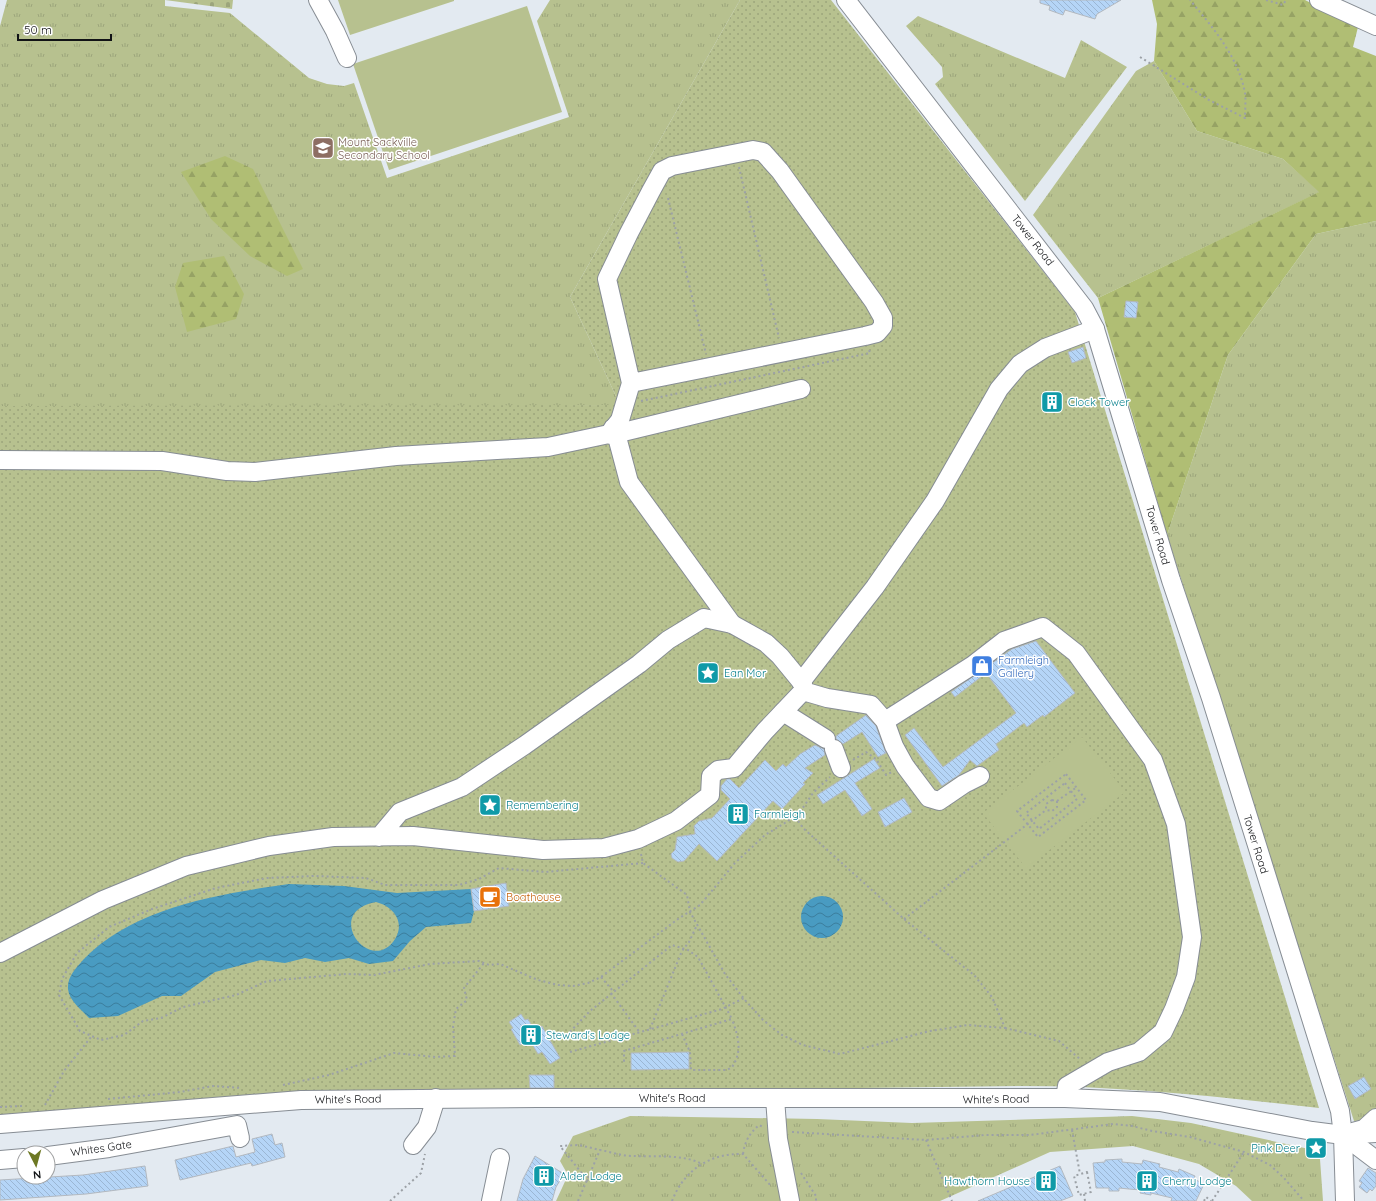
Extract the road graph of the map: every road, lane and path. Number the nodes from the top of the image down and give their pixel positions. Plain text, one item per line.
1 (318, 0) edge
2 (846, 0) edge
3 (1190, 0) edge
4 (1266, 0) edge
5 (1286, 0) edge
6 (1319, 0) edge
7 (1376, 26) edge
8 (1140, 57) dead end
9 (347, 58) dead end
10 (736, 154) junction
11 (668, 198) dead end
12 (1095, 329) junction
13 (865, 336) junction
14 (782, 352) junction
15 (709, 368) junction
16 (786, 371) junction
17 (631, 383) junction
18 (713, 386) junction
19 (801, 389) dead end
20 (638, 402) dead end
21 (611, 431) junction
22 (0, 460) edge
23 (732, 624) junction
24 (802, 687) junction
25 (783, 712) junction
26 (885, 721) junction
27 (905, 766) junction
28 (841, 768) junction
29 (980, 776) dead end
30 (1076, 787) junction
31 (1071, 791) junction
32 (1045, 798) junction
33 (1049, 802) junction
34 (1057, 802) junction
35 (1054, 809) junction
36 (1046, 810) junction
37 (1058, 814) junction
38 (794, 815) junction
39 (1032, 820) junction
40 (1027, 825) junction
41 (379, 837) junction
42 (638, 839) junction
43 (643, 863) junction
44 (690, 912) junction
45 (904, 918) junction
46 (697, 925) junction
47 (684, 948) junction
48 (0, 953) edge
49 (484, 963) junction
50 (601, 977) junction
51 (613, 992) junction
52 (744, 998) junction
53 (727, 1007) junction
54 (732, 1019) junction
55 (1005, 1028) junction
56 (650, 1030) junction
57 (640, 1033) junction
58 (682, 1034) junction
59 (91, 1037) junction
60 (563, 1039) dead end
61 (570, 1052) dead end
62 (622, 1060) dead end
63 (1087, 1074) junction
64 (277, 1086) dead end
65 (247, 1089) dead end
66 (436, 1098) junction
67 (775, 1098) junction
68 (1065, 1098) junction
69 (102, 1100) dead end
70 (26, 1106) dead end
71 (38, 1106) dead end
72 (44, 1106) junction
73 (51, 1106) dead end
74 (0, 1107) edge
75 (148, 1111) junction
76 (1376, 1118) edge
77 (0, 1124) edge
78 (428, 1127) junction
79 (1072, 1130) junction
80 (777, 1132) junction
81 (1376, 1133) edge
82 (1342, 1135) junction
83 (240, 1138) dead end
84 (154, 1140) junction
85 (926, 1140) junction
86 (413, 1145) dead end
87 (600, 1150) junction
88 (1244, 1152) junction
89 (743, 1154) junction
90 (56, 1155) edge
91 (500, 1158) dead end
92 (16, 1159) edge
93 (0, 1160) edge
94 (1376, 1160) edge
95 (700, 1163) junction
96 (799, 1168) dead end
97 (1080, 1174) junction
98 (588, 1180) junction
99 (774, 1190) dead end
100 (1084, 1194) junction
101 (390, 1201) edge
102 (491, 1201) edge
103 (578, 1201) edge
104 (672, 1201) edge
105 (790, 1201) edge
106 (816, 1201) edge
107 (952, 1201) edge
108 (1085, 1201) edge
109 (1204, 1201) edge
110 (1212, 1201) edge
111 (1304, 1201) edge
112 (1345, 1201) edge

1 - 9 street
2 - 12 street, Tower Road
3 - 8 path
4 - 5 path
6 - 7 street
10 - 13 street
10 - 14 path
10 - 17 street
11 - 15 path
12 - 24 street
12 - 82 street, Tower Road
13 - 14 street
13 - 16 path
14 - 15 street
14 - 16 path
15 - 17 street
15 - 18 path
16 - 18 path
17 - 21 street
18 - 20 path
19 - 21 street
21 - 22 street
21 - 23 street
23 - 24 street
23 - 41 street
24 - 25 street
24 - 26 street
25 - 28 street
25 - 42 street
26 - 27 street
26 - 63 street
27 - 28 path
27 - 29 street
28 - 38 path
30 - 31 path
30 - 40 path
30 - 40 path
31 - 32 path
31 - 34 path
31 - 37 path
32 - 33 path
32 - 39 path
33 - 34 path
33 - 36 path
34 - 35 path
35 - 36 path
35 - 37 path
36 - 39 path
37 - 39 path
38 - 44 path
38 - 45 path
39 - 40 path
40 - 45 path
41 - 42 street
41 - 48 street
42 - 43 path
43 - 44 path
43 - 59 path
44 - 46 path
44 - 50 path
45 - 55 path
46 - 47 path
46 - 52 path
47 - 51 path
47 - 53 path
47 - 56 path
49 - 50 path
49 - 59 path
49 - 64 path
50 - 51 path
51 - 57 path
51 - 60 path
52 - 53 path
52 - 55 path
53 - 54 path
53 - 56 path
54 - 58 path
54 - 58 path
55 - 63 path
56 - 57 path
57 - 61 path
58 - 62 path
59 - 72 path
63 - 68 street
65 - 69 path
66 - 67 street, White's Road
66 - 75 street, White's Road
66 - 78 street
67 - 68 street, White's Road
67 - 80 street
68 - 82 street, White's Road
70 - 74 path
71 - 72 path
72 - 73 path
75 - 77 street, White's Road
75 - 84 street
76 - 82 street
78 - 86 street
78 - 101 path
79 - 85 path
79 - 88 path
79 - 97 path
80 - 85 path
80 - 89 path
80 - 105 street
81 - 82 street
82 - 94 street
82 - 112 street, Tower Road
83 - 84 street, Whites Gate
84 - 90 street, Whites Gate
85 - 107 path
87 - 95 path
87 - 98 path
87 - 98 path
88 - 110 path
88 - 111 path
89 - 95 path
89 - 99 path
91 - 102 street
92 - 93 street
95 - 104 path
96 - 106 path
97 - 100 path
97 - 100 path
98 - 103 path
100 - 108 path
109 - 110 path

